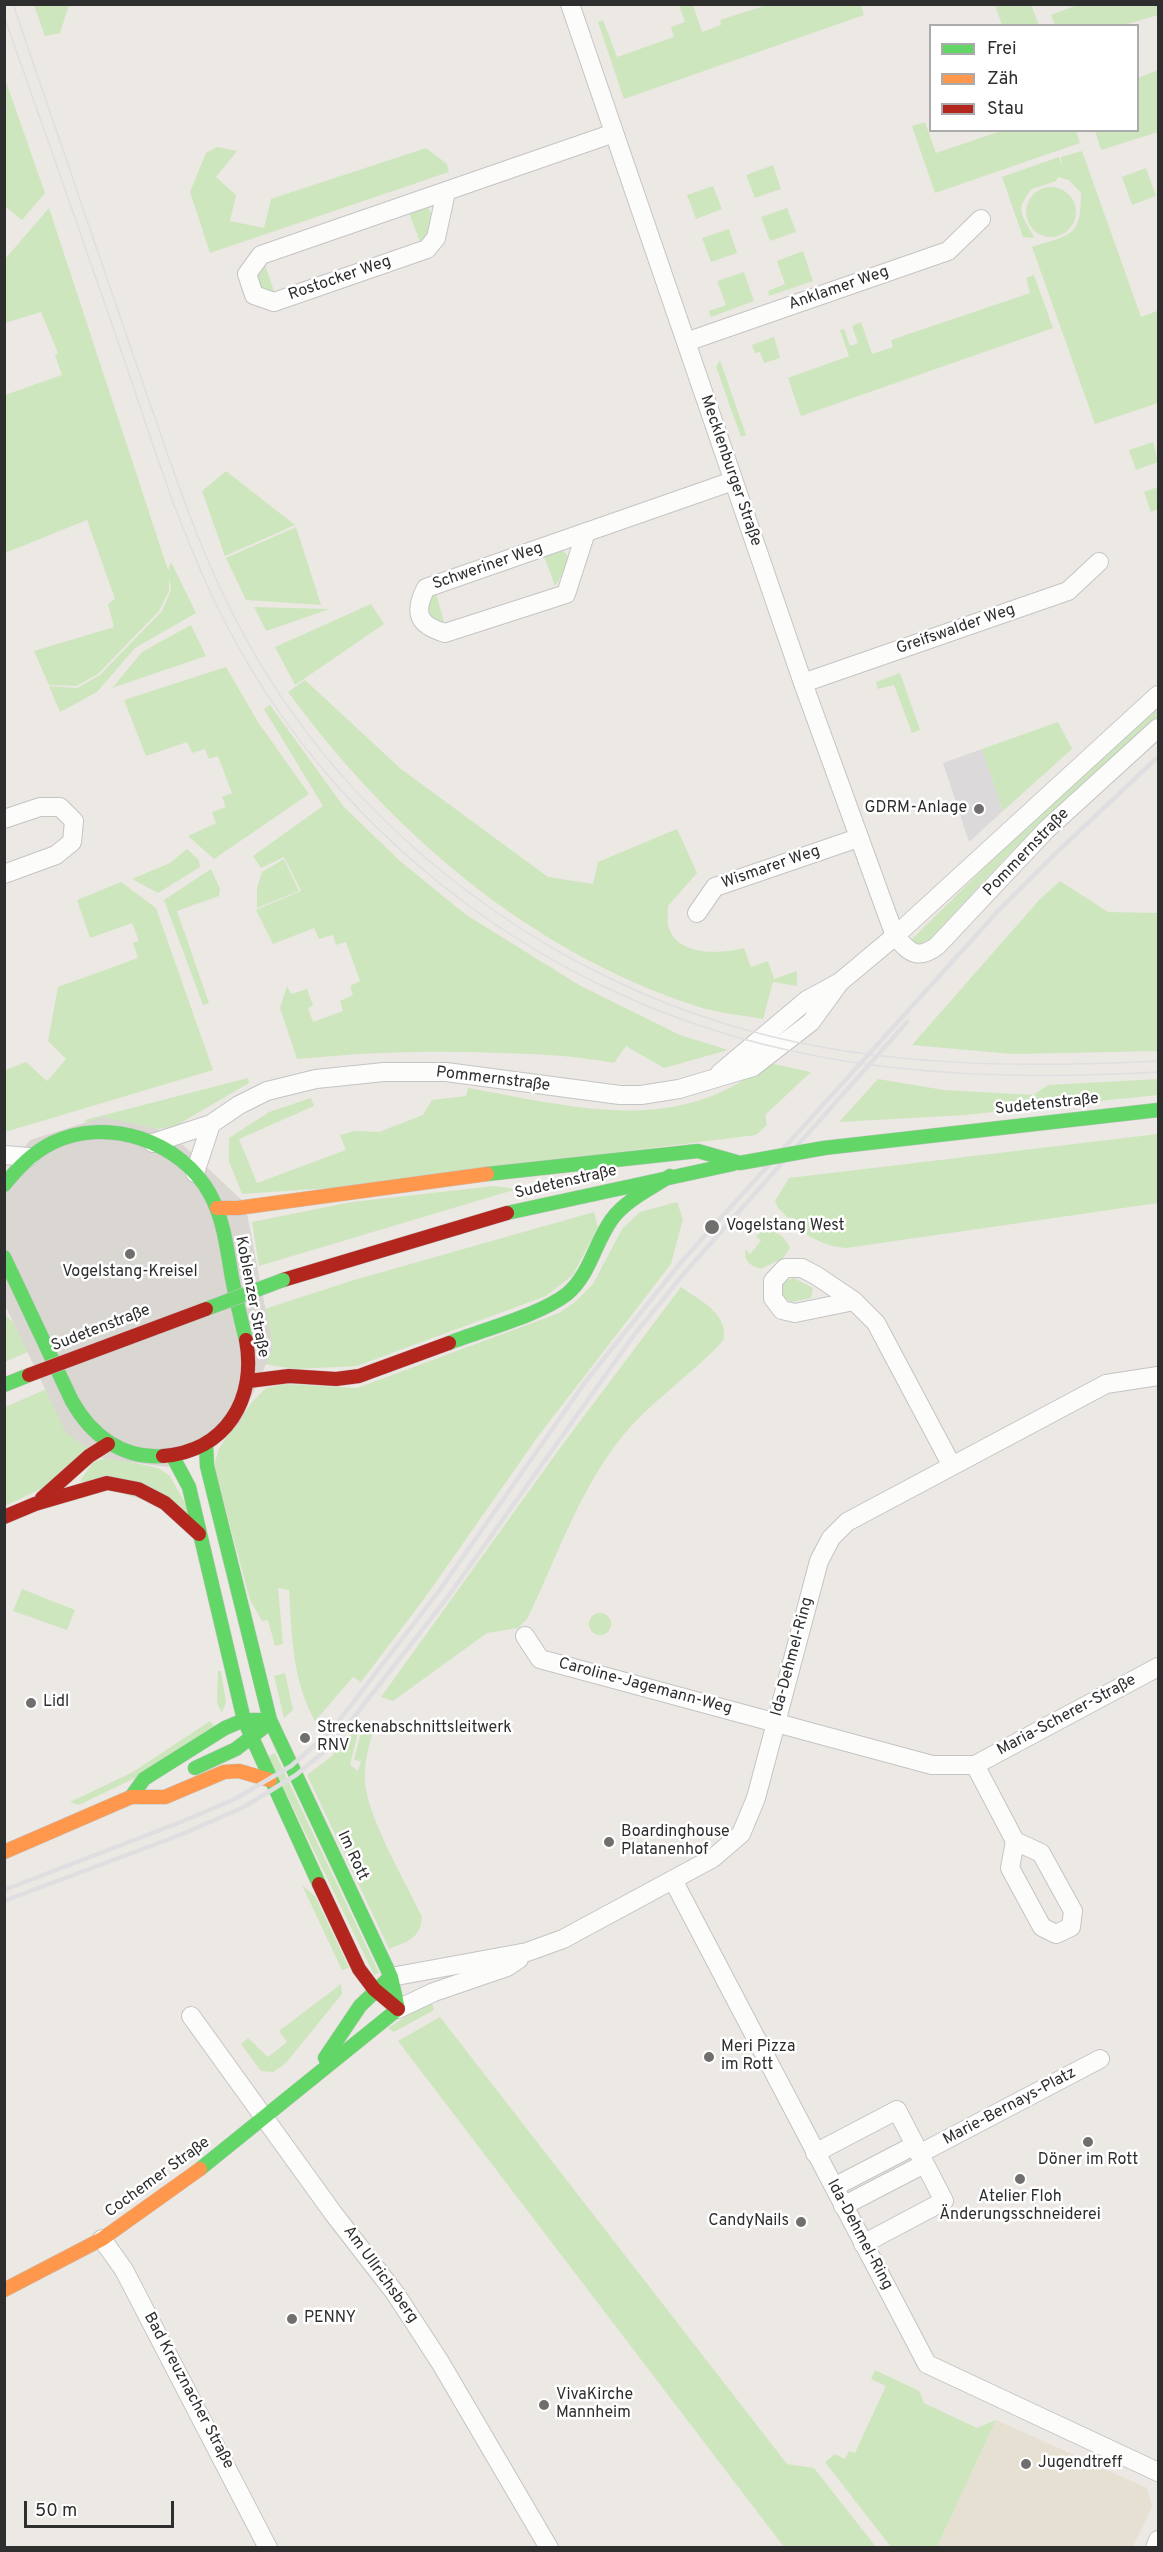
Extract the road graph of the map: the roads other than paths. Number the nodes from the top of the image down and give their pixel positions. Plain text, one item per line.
1 (570, 4) edge
2 (614, 133) junction
3 (446, 192) junction
4 (981, 219) dead end
5 (686, 342) junction
6 (733, 481) junction
7 (586, 532) junction
8 (1099, 562) dead end
9 (803, 683) junction
10 (1158, 695) edge
11 (1158, 728) edge
12 (4, 819) edge
13 (858, 838) junction
14 (4, 874) edge
15 (697, 913) dead end
16 (895, 936) junction
17 (1158, 1110) edge
18 (212, 1124) junction
19 (153, 1143) junction
20 (4, 1155) edge
21 (29, 1156) junction
22 (740, 1163) junction
23 (195, 1173) junction
24 (670, 1176) junction
25 (4, 1185) edge
26 (216, 1208) junction
27 (4, 1257) edge
28 (854, 1301) dead end
29 (1158, 1376) edge
30 (249, 1381) junction
31 (4, 1385) edge
32 (108, 1444) junction
33 (206, 1445) junction
34 (173, 1457) junction
35 (952, 1466) junction
36 (35, 1504) junction
37 (4, 1517) edge
38 (199, 1534) junction
39 (525, 1636) dead end
40 (1158, 1667) edge
41 (244, 1719) junction
42 (270, 1720) junction
43 (776, 1722) junction
44 (252, 1739) junction
45 (975, 1765) junction
46 (270, 1780) junction
47 (131, 1797) junction
48 (145, 1798) junction
49 (1015, 1841) junction
50 (4, 1852) edge
51 (673, 1880) junction
52 (527, 1952) junction
53 (391, 1977) junction
54 (374, 1989) junction
55 (398, 2008) junction
56 (191, 2016) dead end
57 (1100, 2059) dead end
58 (316, 2073) junction
59 (264, 2119) junction
60 (816, 2153) junction
61 (920, 2154) junction
62 (834, 2187) junction
63 (843, 2206) junction
64 (102, 2239) junction
65 (863, 2244) junction
66 (4, 2290) edge
67 (1158, 2472) edge
68 (1158, 2540) edge
69 (268, 2547) edge
70 (549, 2547) edge
71 (1155, 2547) edge

1 - 2 street, Mecklenburger Straße
2 - 3 street, Rostocker Weg
2 - 5 street, Mecklenburger Straße
3 - 3 street, Rostocker Weg
4 - 5 street, Anklamer Weg
5 - 6 street, Mecklenburger Straße
6 - 7 street, Schweriner Weg
6 - 9 street, Mecklenburger Straße
7 - 7 street, Schweriner Weg
8 - 9 street, Greifswalder Weg
9 - 13 street, Mecklenburger Straße
10 - 16 street, Pommernstraße
11 - 16 street, Pommernstraße
12 - 14 street
13 - 15 street, Wismarer Weg
13 - 16 street, Mecklenburger Straße
16 - 18 street, Pommernstraße
17 - 22 street, Sudetenstraße, bridge
18 - 19 street, Pommernstraße
18 - 23 street
19 - 21 street, Koblenzer Straße
19 - 23 street, Koblenzer Straße
20 - 21 street
21 - 25 street
22 - 24 street, Sudetenstraße
22 - 26 street
23 - 26 street, Koblenzer Straße
24 - 30 street
24 - 31 street, Sudetenstraße, bridge
26 - 30 street, Koblenzer Straße
27 - 32 street, Koblenzer Straße
28 - 35 street
29 - 35 street, Ida-Dehmel-Ring
30 - 33 street, Koblenzer Straße
32 - 34 street, Koblenzer Straße
32 - 36 street
33 - 34 street, Koblenzer Straße
33 - 42 street
34 - 38 street
35 - 43 street, Ida-Dehmel-Ring
36 - 37 street
36 - 38 street
38 - 41 street
39 - 43 street, Caroline-Jagemann-Weg
40 - 45 street, Maria-Scherer-Straße
41 - 42 street
41 - 44 street
41 - 47 street
42 - 44 street
42 - 53 street, Im Rott
43 - 45 street, Maria-Scherer-Straße
43 - 51 street, Ida-Dehmel-Ring
44 - 46 street
44 - 48 street
45 - 49 street
46 - 48 street
46 - 54 street
47 - 48 street
47 - 50 street
49 - 49 street
51 - 52 street, Ida-Dehmel-Ring
51 - 60 street, Ida-Dehmel-Ring
52 - 53 street, Ida-Dehmel-Ring
52 - 55 street, Ida-Dehmel-Ring
53 - 54 street, Cochemer Straße
53 - 55 street, Im Rott
54 - 55 street
54 - 58 street, Cochemer Straße
55 - 58 street, Cochemer Straße
56 - 59 street, Am Ullrichsberg
57 - 61 street, Marie-Bernays-Platz
58 - 59 street, Cochemer Straße
59 - 64 street, Cochemer Straße
59 - 70 street, Am Ullrichsberg
60 - 61 street
60 - 62 street, Ida-Dehmel-Ring
61 - 62 street, Marie-Bernays-Platz
61 - 63 street, Marie-Bernays-Platz
61 - 65 street
62 - 63 street, Ida-Dehmel-Ring
63 - 65 street, Ida-Dehmel-Ring
64 - 66 street, Cochemer Straße
64 - 69 street, Bad Kreuznacher Straße
65 - 67 street, Ida-Dehmel-Ring
68 - 71 street

